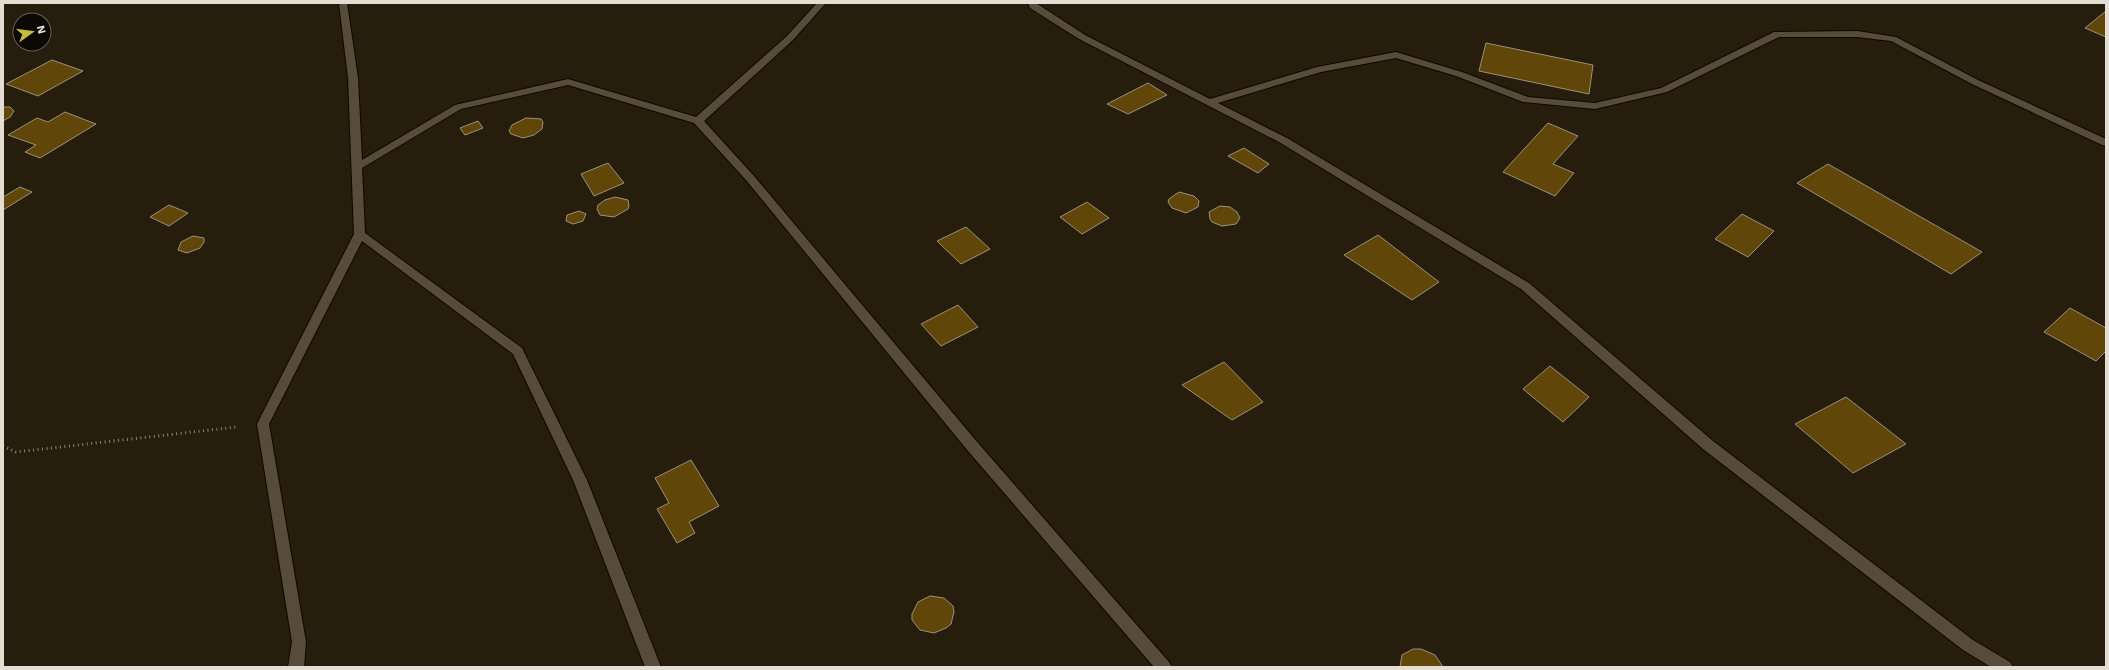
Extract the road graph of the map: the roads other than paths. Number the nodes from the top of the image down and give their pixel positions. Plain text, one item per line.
1 (343, 3) edge
2 (822, 3) edge
3 (1032, 3) edge
4 (1209, 102) junction
5 (698, 121) junction
6 (2106, 143) edge
7 (357, 167) junction
8 (360, 234) junction
9 (296, 667) edge
10 (653, 667) edge
11 (1164, 667) edge
12 (2005, 667) edge

1 - 7 street
2 - 5 street
3 - 4 street
4 - 6 street
4 - 12 street
5 - 7 street
5 - 11 street
7 - 8 street
8 - 9 street
8 - 10 street

